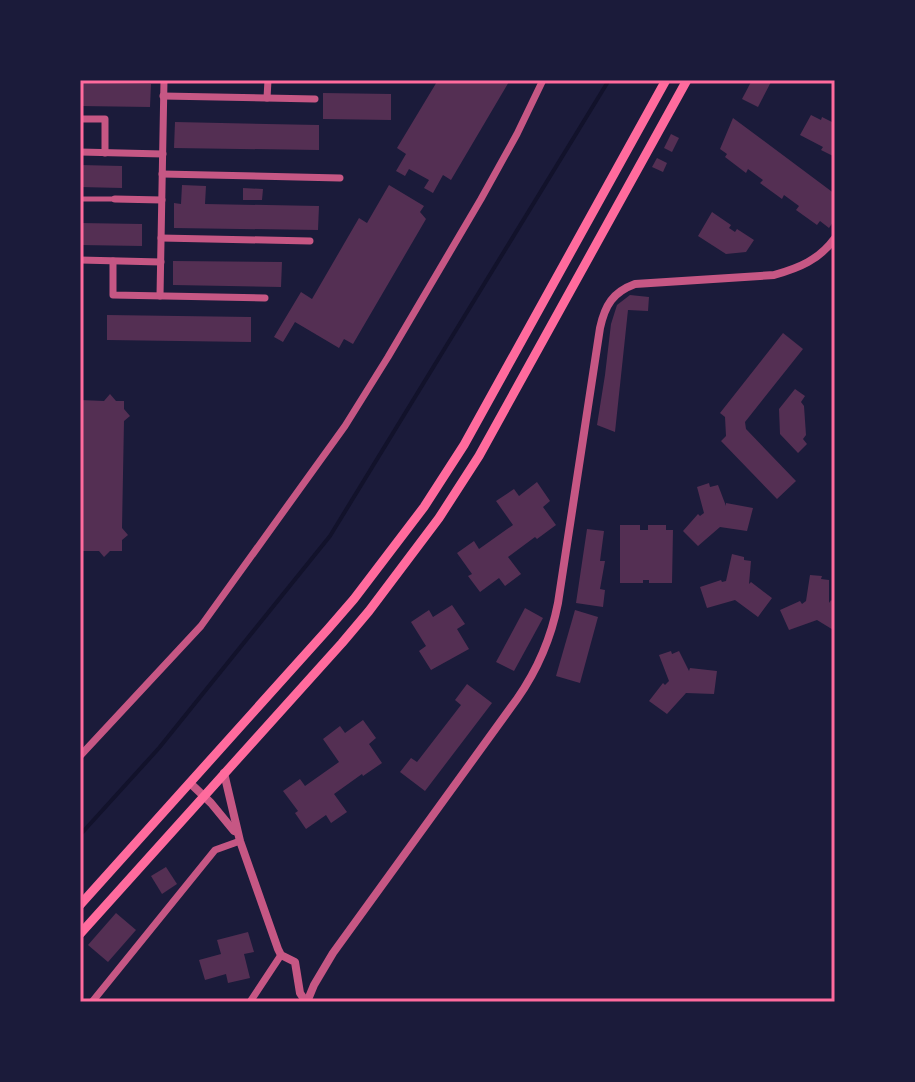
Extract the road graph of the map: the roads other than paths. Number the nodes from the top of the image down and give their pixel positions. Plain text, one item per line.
1 (164, 80) edge
2 (268, 80) edge
3 (543, 80) edge
4 (666, 80) edge
5 (687, 80) edge
6 (163, 96) junction
7 (267, 98) junction
8 (315, 99) dead end
9 (80, 119) edge
10 (80, 152) edge
11 (105, 153) junction
12 (163, 154) junction
13 (162, 174) junction
14 (340, 178) dead end
15 (80, 199) edge
16 (115, 199) joint
17 (162, 200) junction
18 (161, 238) junction
19 (835, 238) edge
20 (310, 241) dead end
21 (80, 260) edge
22 (113, 261) junction
23 (161, 262) junction
24 (160, 296) junction
25 (265, 298) dead end
26 (80, 756) edge
27 (224, 773) junction
28 (190, 783) junction
29 (203, 796) junction
30 (239, 836) junction
31 (80, 905) edge
32 (80, 934) edge
33 (281, 955) junction
34 (92, 1002) edge
35 (250, 1002) edge
36 (307, 1002) edge

1 - 6 street
2 - 7 street
3 - 26 street
4 - 28 main road
5 - 27 main road
6 - 7 street
6 - 12 street
7 - 8 street
9 - 11 street
10 - 11 street
11 - 12 street
12 - 13 street
13 - 14 street
13 - 17 street
15 - 16 street
16 - 17 street
17 - 18 street
18 - 20 street
18 - 23 street
19 - 36 street
21 - 22 street
22 - 23 street
22 - 24 street
23 - 24 street
24 - 25 street
27 - 29 main road
27 - 30 street
28 - 29 street
28 - 31 main road
29 - 30 street
29 - 32 main road
30 - 33 street
30 - 34 street
33 - 35 street
33 - 36 street

